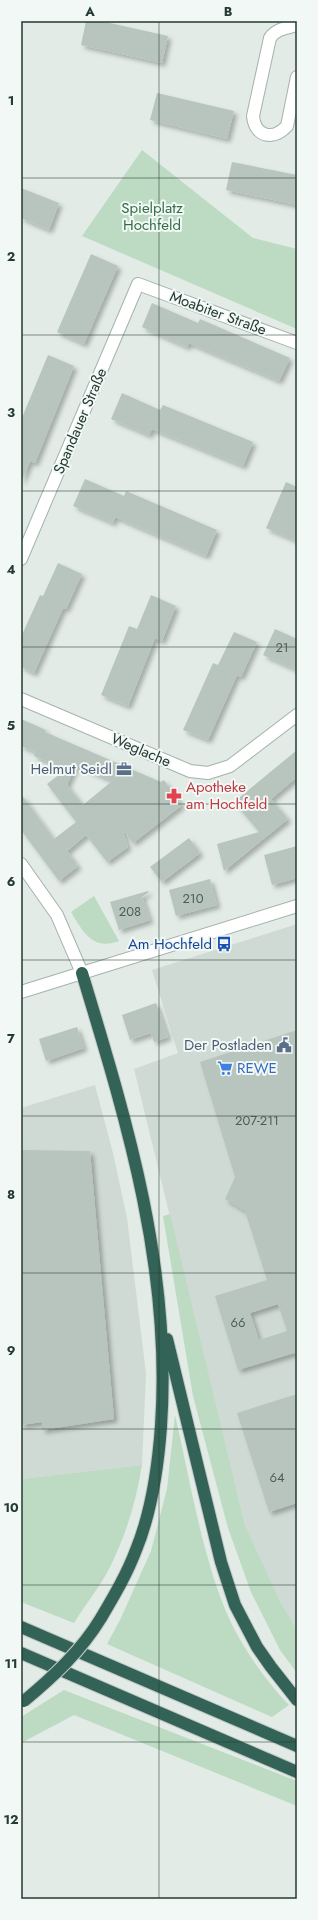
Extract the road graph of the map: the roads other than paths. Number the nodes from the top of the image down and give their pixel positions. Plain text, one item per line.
1 (297, 25) edge
2 (297, 77) edge
3 (138, 284) joint
4 (297, 343) edge
5 (21, 559) edge
6 (21, 699) edge
7 (297, 715) edge
8 (21, 864) edge
9 (297, 906) edge
10 (82, 973) junction
11 (21, 992) edge
12 (160, 1313) junction
13 (21, 1627) edge
14 (21, 1653) edge
15 (297, 1700) edge
16 (23, 1702) edge
17 (297, 1746) edge
18 (297, 1772) edge

1 - 2 street
3 - 4 street, Moabiter Straße
3 - 5 street, Spandauer Straße
6 - 7 street, Weglache
8 - 10 street
9 - 10 street
10 - 11 street
10 - 12 highway
12 - 15 highway
12 - 16 highway, bridge
13 - 17 highway
14 - 18 highway

